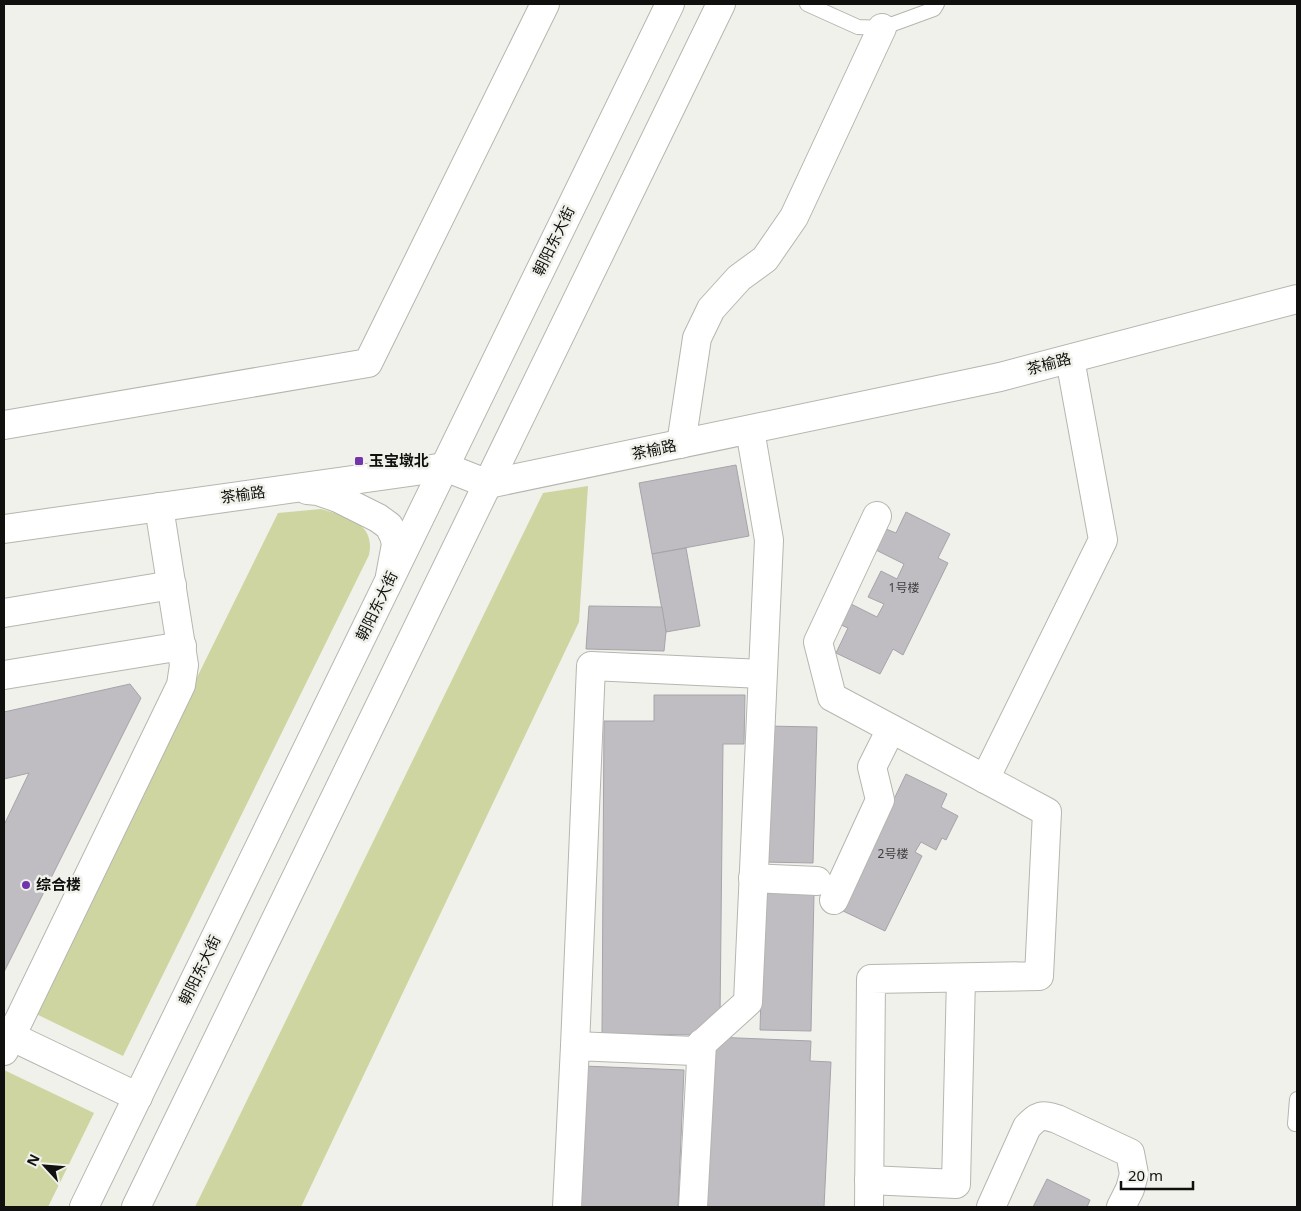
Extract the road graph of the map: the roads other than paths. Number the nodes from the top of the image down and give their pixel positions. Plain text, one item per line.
1 (545, 4) edge
2 (670, 4) edge
3 (721, 4) edge
4 (808, 4) edge
5 (937, 4) edge
6 (882, 28) junction
7 (1297, 300) edge
8 (1070, 359) junction
9 (4, 425) edge
10 (750, 430) junction
11 (681, 444) junction
12 (445, 467) junction
13 (488, 484) junction
14 (291, 488) junction
15 (159, 507) junction
16 (877, 516) dead end
17 (4, 529) edge
18 (390, 579) junction
19 (172, 585) junction
20 (4, 613) edge
21 (182, 646) junction
22 (762, 674) junction
23 (4, 675) edge
24 (891, 728) junction
25 (984, 779) junction
26 (753, 878) junction
27 (961, 978) junction
28 (6, 1040) edge
29 (702, 1043) junction
30 (574, 1046) junction
31 (138, 1097) junction
32 (1297, 1099) edge
33 (1297, 1124) edge
34 (869, 1180) junction
35 (956, 1184) junction
36 (992, 1204) edge
37 (84, 1207) edge
38 (136, 1207) edge
39 (567, 1207) edge
40 (693, 1207) edge
41 (869, 1207) edge
42 (1122, 1207) edge

1 - 9 street
2 - 12 street, 朝阳东大街
3 - 13 street
4 - 6 lane
5 - 6 lane
6 - 11 street
7 - 8 street, 茶榆路
8 - 10 street, 茶榆路
8 - 25 street
10 - 11 street, 茶榆路
10 - 22 street
11 - 13 street, 茶榆路
12 - 13 street, 茶榆路
12 - 14 street, 茶榆路
12 - 18 street, 朝阳东大街
13 - 38 street
14 - 15 street, 茶榆路
14 - 18 street
15 - 17 street, 茶榆路
15 - 19 street
16 - 24 street
18 - 31 street, 朝阳东大街
19 - 20 street
19 - 21 street
21 - 23 street
21 - 28 street
22 - 26 street
22 - 30 street
24 - 25 street
24 - 26 street
25 - 27 street
26 - 29 street
27 - 34 street
27 - 35 street
28 - 31 street
29 - 30 street
29 - 40 street
30 - 39 street
31 - 37 street, 朝阳东大街
32 - 33 lane
34 - 35 street
34 - 41 street
35 - 36 street
36 - 42 street

